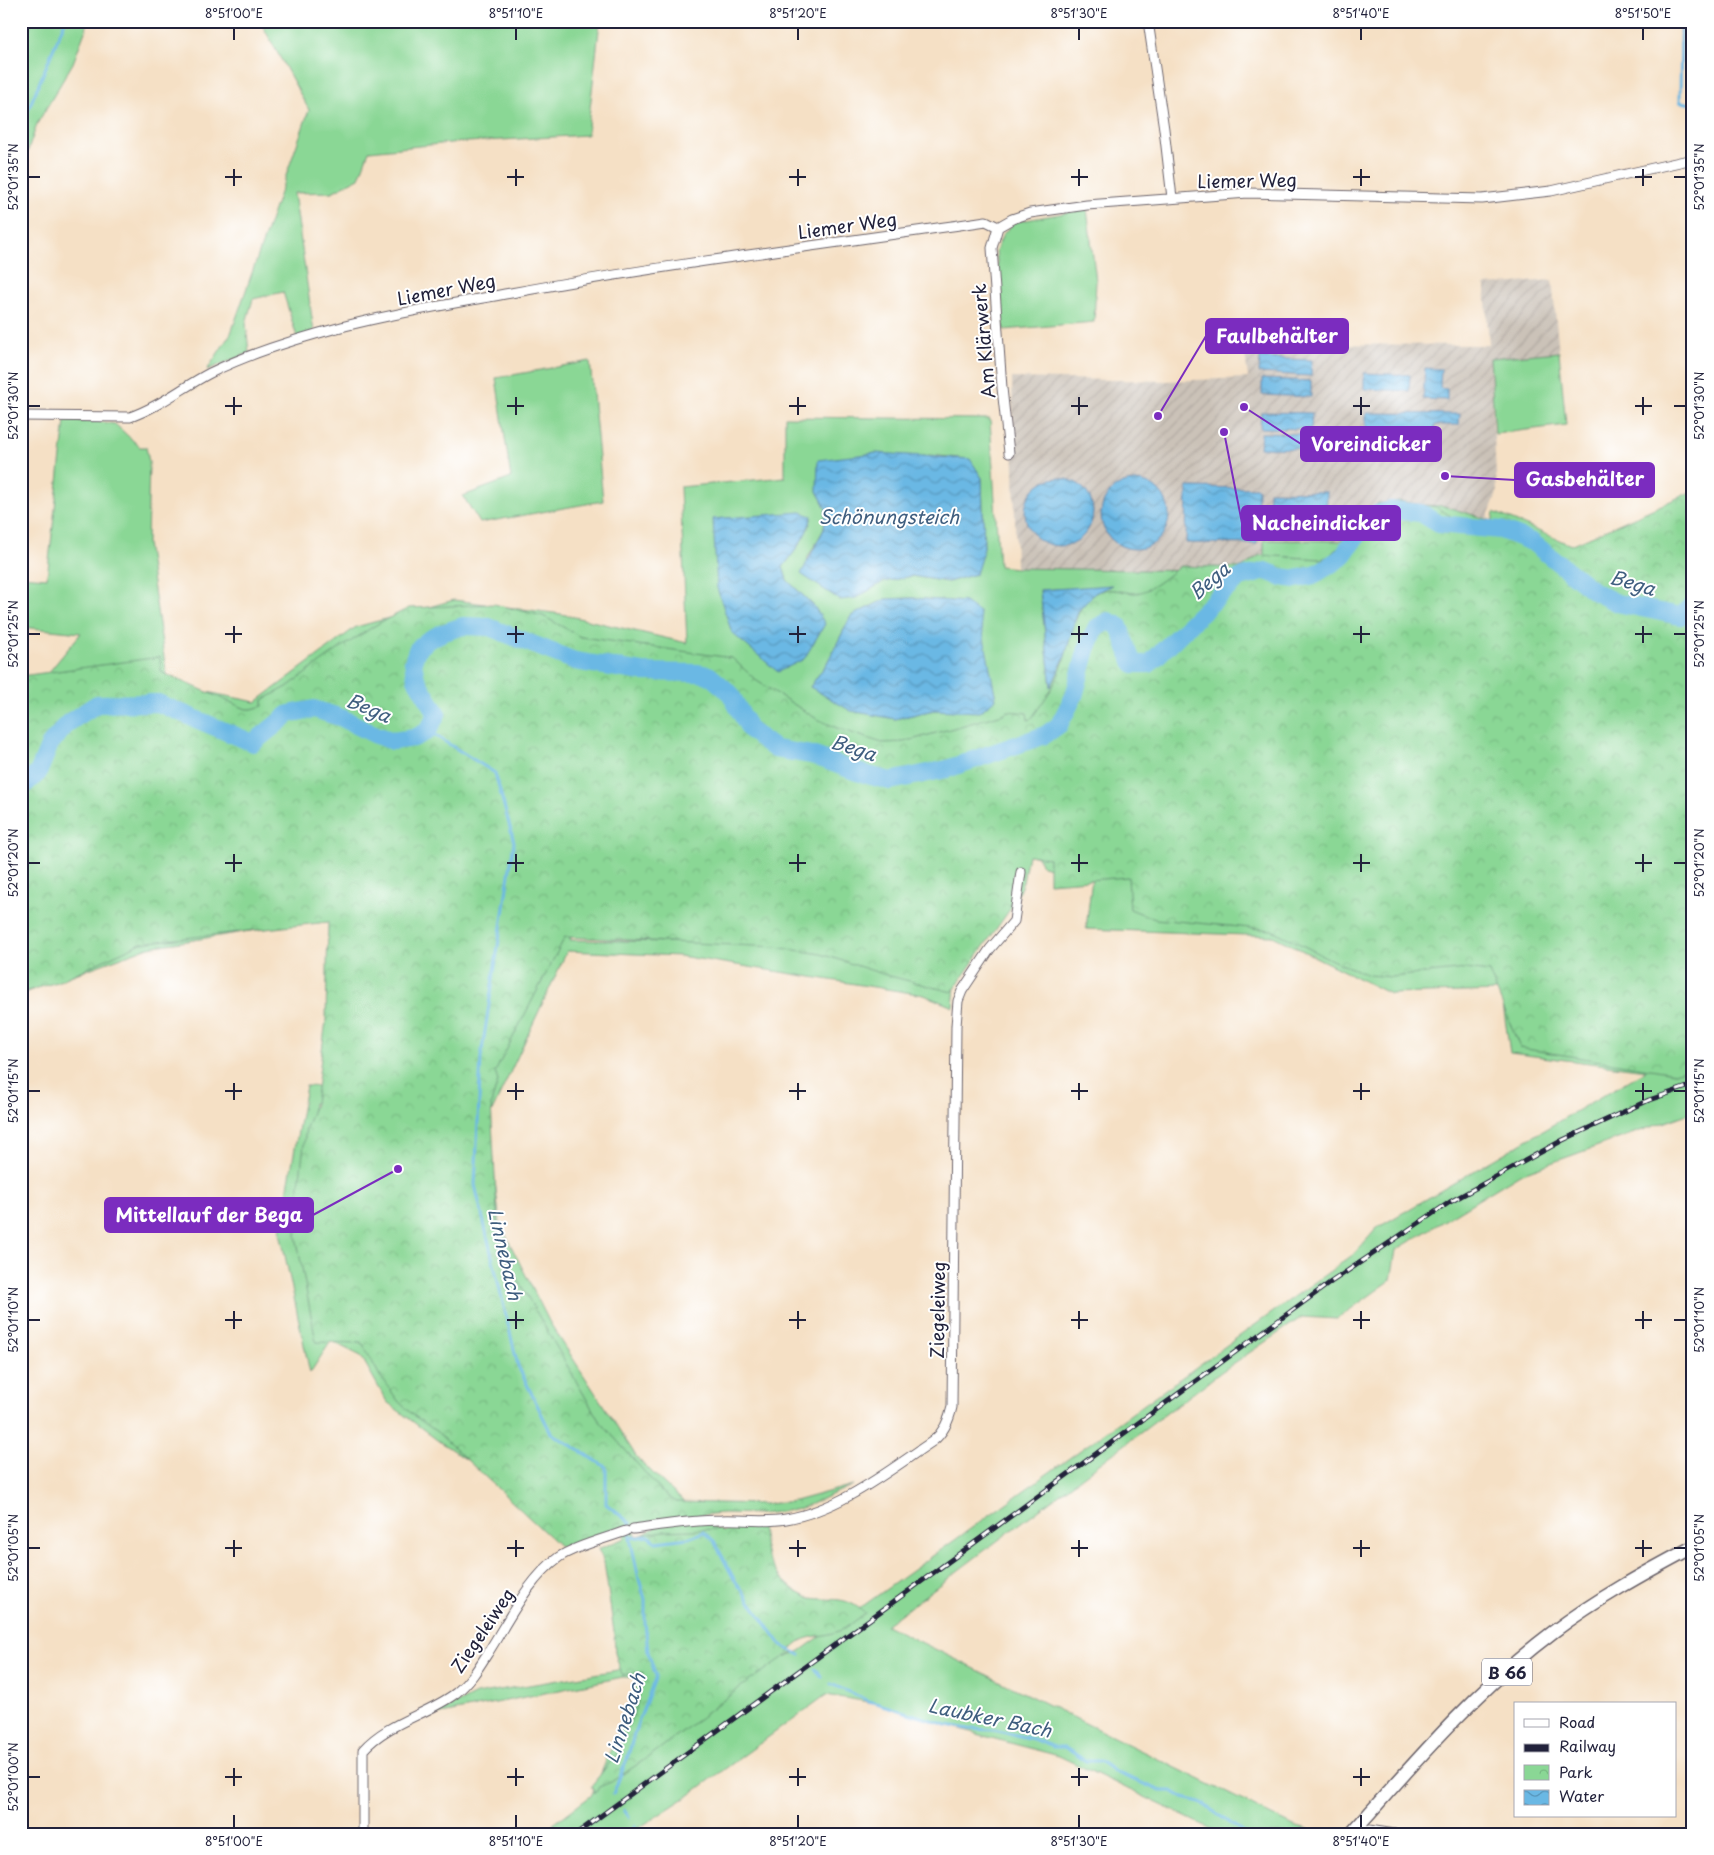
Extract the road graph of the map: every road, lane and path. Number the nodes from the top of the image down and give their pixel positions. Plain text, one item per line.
1 (1148, 21) edge
2 (1693, 159) edge
3 (1172, 198) junction
4 (998, 227) junction
5 (21, 416) edge
6 (1009, 453) dead end
7 (1021, 872) dead end
8 (1693, 1547) edge
9 (1354, 1831) edge
10 (363, 1834) edge
11 (1395, 1834) edge

1 - 3 street
2 - 3 street, Liemer Weg
3 - 4 street, Liemer Weg
4 - 5 street, Liemer Weg
4 - 6 street, Am Klärwerk
7 - 10 street, Ziegeleiweg
8 - 9 main road, B 66
9 - 11 street

